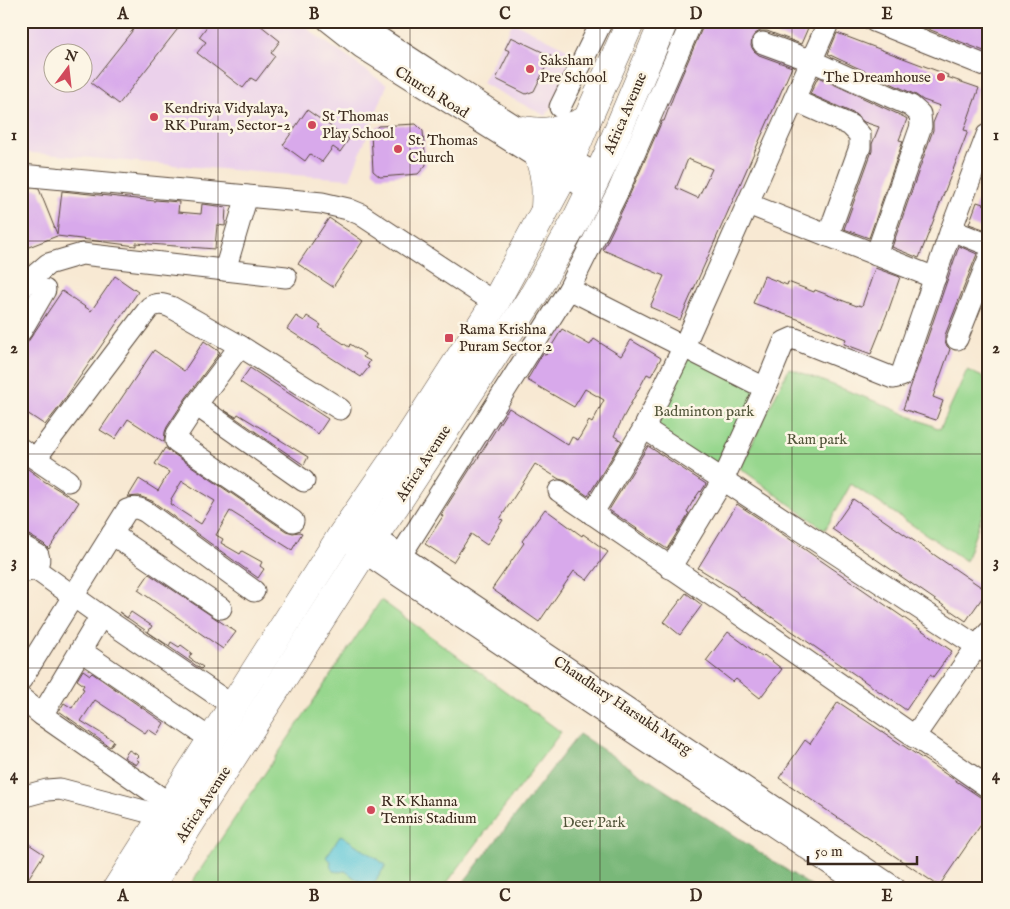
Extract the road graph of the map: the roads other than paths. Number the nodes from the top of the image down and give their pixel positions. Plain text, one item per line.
1 (328, 21) edge
2 (357, 21) edge
3 (602, 21) edge
4 (631, 21) edge
5 (664, 21) edge
6 (692, 21) edge
7 (829, 21) edge
8 (874, 21) edge
9 (763, 43) dead end
10 (812, 62) junction
11 (989, 67) edge
12 (576, 76) junction
13 (602, 86) junction
14 (794, 100) junction
15 (560, 107) dead end
16 (586, 120) junction
17 (523, 130) junction
18 (988, 134) edge
19 (540, 161) junction
20 (567, 167) junction
21 (21, 175) edge
22 (594, 183) junction
23 (246, 196) junction
24 (748, 204) junction
25 (545, 210) junction
26 (951, 230) junction
27 (828, 236) junction
28 (989, 245) edge
29 (876, 255) junction
30 (989, 258) edge
31 (224, 270) junction
32 (286, 277) dead end
33 (935, 278) junction
34 (21, 289) edge
35 (569, 289) junction
36 (45, 290) dead end
37 (495, 303) junction
38 (21, 331) edge
39 (957, 339) dead end
40 (240, 346) junction
41 (684, 346) junction
42 (765, 388) junction
43 (196, 405) junction
44 (340, 409) dead end
45 (644, 428) junction
46 (29, 453) edge
47 (393, 460) junction
48 (723, 480) junction
49 (68, 481) dead end
50 (304, 481) dead end
51 (559, 492) dead end
52 (592, 514) junction
53 (293, 521) dead end
54 (346, 529) junction
55 (112, 534) junction
56 (369, 544) junction
57 (21, 545) edge
58 (396, 563) junction
59 (670, 568) junction
60 (28, 569) edge
61 (254, 591) dead end
62 (74, 597) junction
63 (221, 608) dead end
64 (101, 616) junction
65 (285, 626) junction
66 (985, 644) edge
67 (81, 651) junction
68 (21, 680) edge
69 (21, 698) edge
70 (233, 706) junction
71 (42, 715) junction
72 (650, 724) junction
73 (914, 737) junction
74 (212, 740) junction
75 (989, 788) edge
76 (21, 797) edge
77 (166, 810) junction
78 (116, 888) edge
79 (149, 888) edge
80 (866, 888) edge
81 (895, 888) edge

1 - 19 street, Church Road
2 - 17 street, Church Road
3 - 12 street
4 - 13 main road, Africa Avenue
5 - 22 main road, Africa Avenue
6 - 35 street
7 - 10 street
8 - 11 street
9 - 10 street
10 - 14 street
10 - 29 street
12 - 13 street
12 - 15 street
13 - 16 main road, Africa Avenue
14 - 24 street
14 - 27 street
16 - 17 main road
16 - 20 main road, Africa Avenue
17 - 20 street, Church Road
18 - 26 street
19 - 20 street, Church Road
19 - 25 main road
20 - 22 street, Church Road
20 - 25 main road, Africa Avenue
21 - 23 street
22 - 56 main road, Africa Avenue
23 - 31 street
23 - 37 street
24 - 27 street
24 - 41 street
25 - 37 main road, Africa Avenue
26 - 28 street
26 - 33 street
27 - 29 street
29 - 33 street
30 - 39 street
31 - 32 street
31 - 34 street
33 - 42 street
35 - 41 street
35 - 58 street
36 - 38 street
37 - 47 main road, Africa Avenue
40 - 43 street
40 - 44 street
40 - 46 street
41 - 42 street
41 - 45 street
42 - 48 street
43 - 50 street
43 - 53 street
45 - 48 street
45 - 52 street
46 - 49 street
47 - 54 main road, Africa Avenue
47 - 65 main road
48 - 59 street
48 - 66 street
51 - 52 street
52 - 59 street
54 - 56 street, Chaudhary Harsukh Marg
54 - 65 main road, Africa Avenue
55 - 61 street
55 - 62 street
55 - 63 street
56 - 58 street, Chaudhary Harsukh Marg
56 - 79 main road, Africa Avenue
57 - 60 street
58 - 72 street, Chaudhary Harsukh Marg
59 - 73 street
60 - 62 street
62 - 64 street
62 - 68 street
64 - 67 street
64 - 70 street
65 - 70 main road, Africa Avenue
66 - 73 street
67 - 71 street
67 - 74 street
69 - 71 street
70 - 74 main road, Africa Avenue
71 - 77 street
72 - 80 street, Chaudhary Harsukh Marg
72 - 81 street, Chaudhary Harsukh Marg
73 - 75 street
74 - 77 main road, Africa Avenue
76 - 77 street
77 - 78 main road, Africa Avenue

